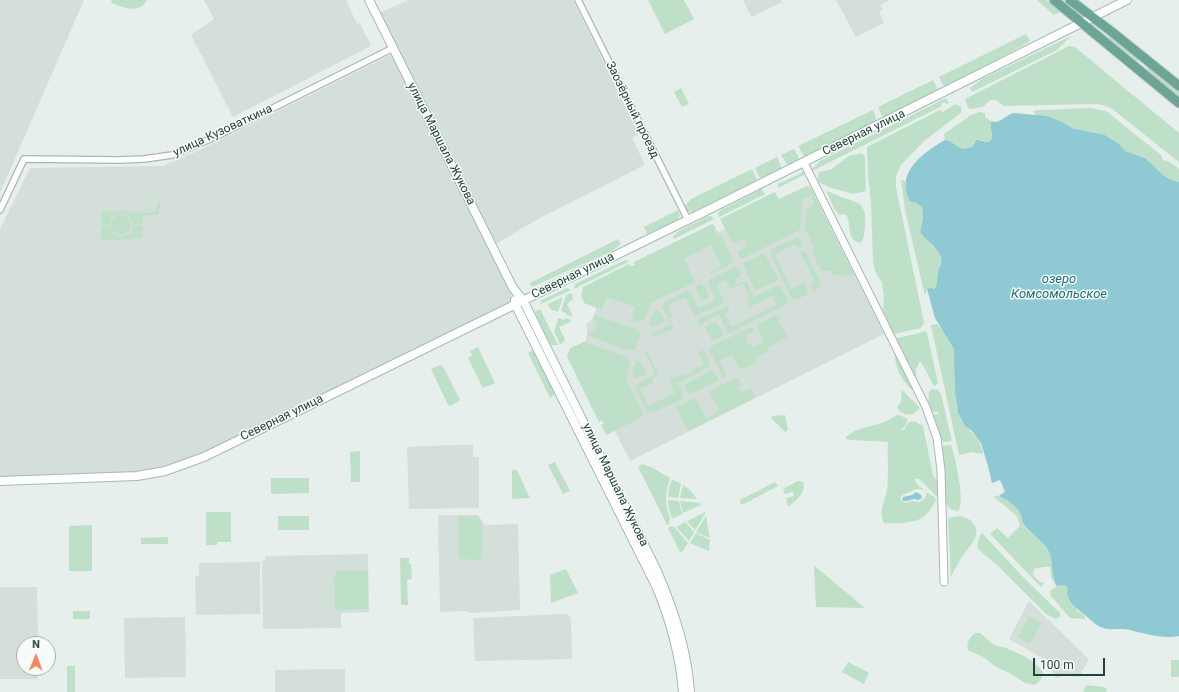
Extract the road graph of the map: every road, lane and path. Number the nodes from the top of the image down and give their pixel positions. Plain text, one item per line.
1 (369, 0) edge
2 (578, 0) edge
3 (1054, 0) edge
4 (1070, 0) edge
5 (1127, 0) edge
6 (1093, 17) junction
7 (1082, 23) junction
8 (393, 48) junction
9 (1147, 60) junction
10 (1138, 70) junction
11 (1179, 86) edge
12 (1179, 103) edge
13 (804, 162) junction
14 (0, 210) edge
15 (688, 220) junction
16 (519, 302) junction
17 (0, 481) edge
18 (944, 582) dead end
19 (686, 680) junction
20 (683, 692) edge
21 (690, 692) edge

1 - 8 main road, улица Маршала Жукова
2 - 15 street, Заозёрный проезд
3 - 7 main road
4 - 6 main road
5 - 6 main road, Северная улица
6 - 7 main road, Северная улица
6 - 9 main road
7 - 10 main road
7 - 13 main road, Северная улица
8 - 14 street, улица Кузоваткина
8 - 16 main road, улица Маршала Жукова
9 - 10 main road
9 - 11 main road
10 - 12 main road
13 - 15 main road, Северная улица
13 - 18 street
15 - 16 main road, Северная улица
16 - 17 main road, Северная улица
16 - 19 main road, улица Маршала Жукова
19 - 20 main road, улица Маршала Жукова
19 - 21 main road, улица Маршала Жукова

